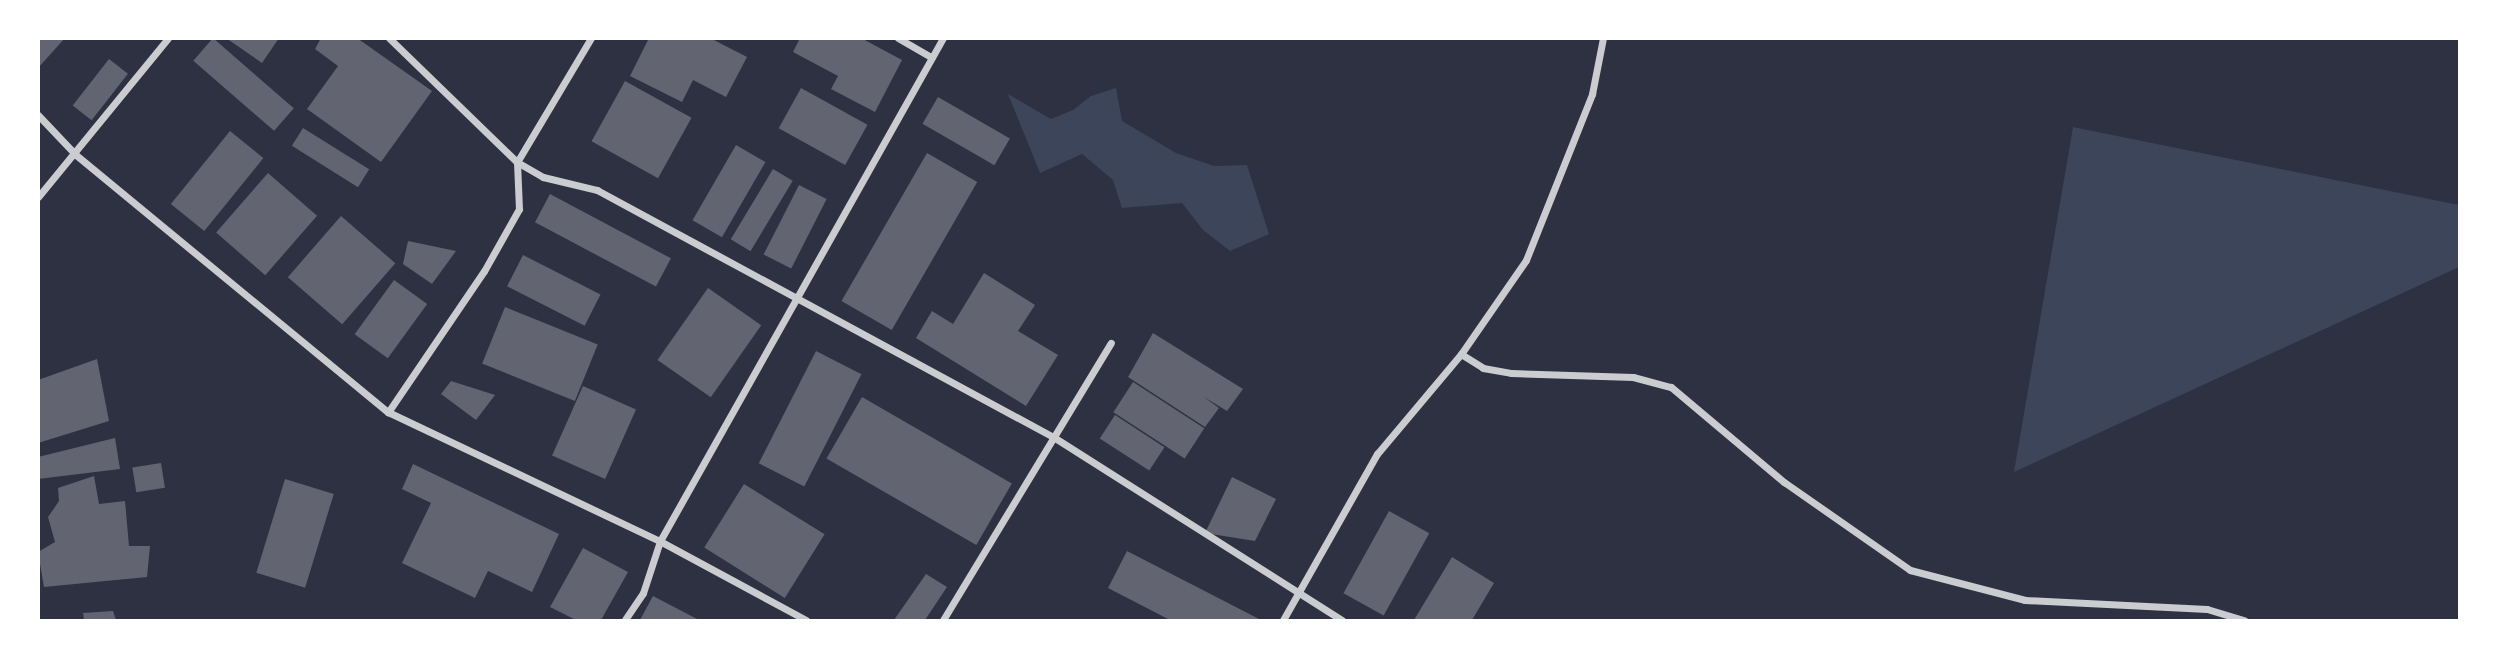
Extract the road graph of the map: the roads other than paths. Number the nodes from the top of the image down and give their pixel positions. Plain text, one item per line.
1 (168, 38) edge
2 (389, 38) edge
3 (592, 38) edge
4 (898, 38) edge
5 (943, 38) edge
6 (1603, 38) edge
7 (932, 58) junction
8 (38, 114) edge
9 (76, 155) junction
10 (517, 162) junction
11 (38, 197) edge
12 (797, 300) junction
13 (1111, 343) dead end
14 (1461, 354) junction
15 (388, 412) junction
16 (1055, 438) junction
17 (660, 541) junction
18 (1299, 593) junction
19 (625, 621) edge
20 (806, 621) edge
21 (943, 621) edge
22 (1283, 621) edge
23 (1342, 621) edge
24 (2244, 621) edge

1 - 9 street
2 - 10 street
3 - 10 street
4 - 7 street
5 - 7 street
6 - 14 street
7 - 12 street
8 - 9 street
9 - 11 street
9 - 15 street
10 - 12 street
10 - 15 street
12 - 16 street
12 - 17 street
13 - 16 street
14 - 18 street
14 - 24 street
15 - 17 street
16 - 18 street
16 - 21 street
17 - 19 street
17 - 20 street
18 - 22 street
18 - 23 street

